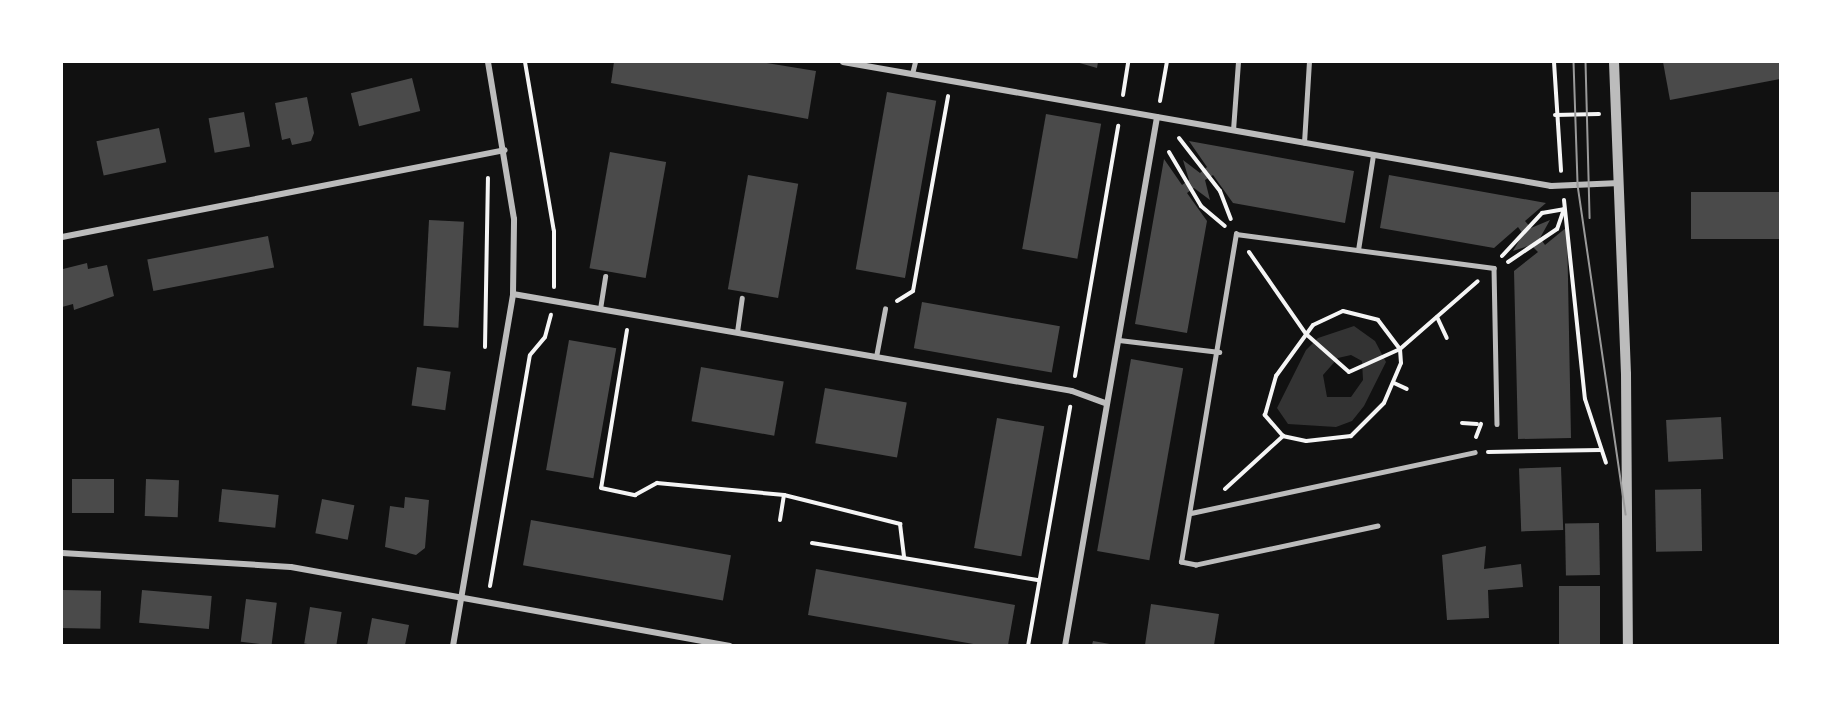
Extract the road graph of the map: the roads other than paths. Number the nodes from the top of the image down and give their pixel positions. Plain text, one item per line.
1 (488, 62) edge
2 (843, 62) edge
3 (915, 62) edge
4 (1238, 62) edge
5 (1309, 62) edge
6 (1614, 62) edge
7 (912, 74) junction
8 (1157, 117) junction
9 (1233, 130) junction
10 (1304, 142) junction
11 (505, 150) junction
12 (1373, 155) junction
13 (1620, 183) junction
14 (62, 237) edge
15 (1358, 250) junction
16 (605, 276) dead end
17 (513, 294) junction
18 (742, 298) dead end
19 (600, 309) junction
20 (885, 309) road end
21 (737, 332) junction
22 (1119, 340) junction
23 (1219, 352) junction
24 (876, 357) junction
25 (1107, 404) junction
26 (1497, 424) road end
27 (1475, 452) road end
28 (1191, 513) junction
29 (1378, 526) dead end
30 (62, 553) edge
31 (460, 600) junction
32 (453, 645) edge
33 (730, 645) edge
34 (1065, 645) edge
35 (1628, 645) edge

1 - 11 street
2 - 7 street
3 - 7 lane
4 - 9 lane
5 - 10 lane
6 - 13 street
7 - 8 street
8 - 9 street
8 - 22 street
9 - 10 street
10 - 12 street
11 - 14 street
11 - 17 street
12 - 13 street
12 - 15 lane
13 - 35 street
15 - 23 lane
15 - 26 lane
16 - 19 lane
17 - 19 street
17 - 31 street
18 - 21 lane
19 - 21 street
20 - 24 lane
21 - 24 street
22 - 23 lane
22 - 25 street
23 - 28 lane
24 - 25 street
25 - 34 street
27 - 28 lane
28 - 29 lane
30 - 31 street
31 - 32 street
31 - 33 street

